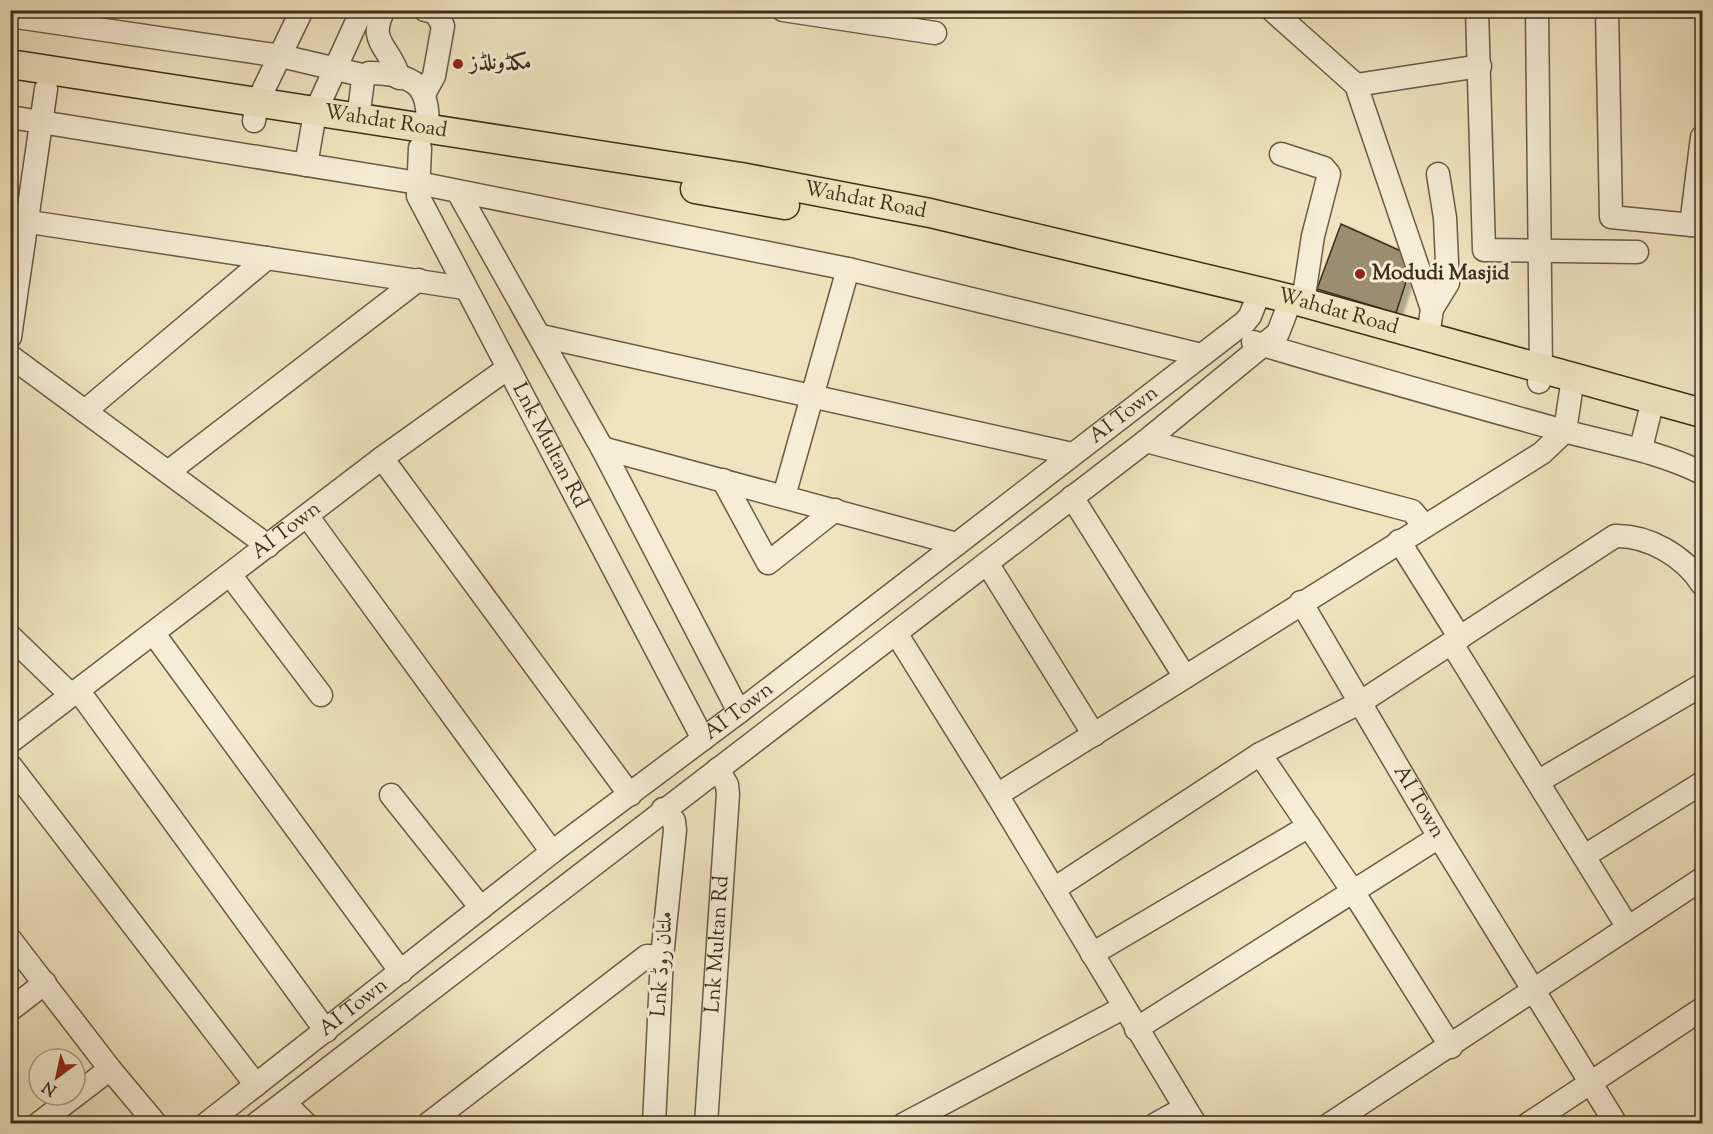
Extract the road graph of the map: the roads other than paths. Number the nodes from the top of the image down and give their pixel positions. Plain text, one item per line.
1 (302, 10) edge
2 (362, 10) edge
3 (384, 10) edge
4 (425, 10) edge
5 (783, 10) edge
6 (1272, 10) edge
7 (1477, 10) edge
8 (1537, 10) edge
9 (1607, 10) edge
10 (843, 15) edge
11 (10, 16) edge
12 (935, 33) dead end
13 (281, 56) junction
14 (10, 64) edge
15 (1480, 66) junction
16 (336, 68) junction
17 (366, 76) junction
18 (399, 78) junction
19 (10, 84) edge
20 (1356, 84) junction
21 (46, 89) junction
22 (424, 92) junction
23 (256, 112) junction
24 (10, 117) edge
25 (358, 119) junction
26 (313, 121) junction
27 (42, 122) junction
28 (1702, 137) edge
29 (423, 139) junction
30 (1281, 154) dead end
31 (306, 165) junction
32 (1438, 174) dead end
33 (418, 183) junction
34 (458, 192) junction
35 (19, 221) edge
36 (1697, 226) edge
37 (1539, 252) junction
38 (1637, 252) dead end
39 (267, 258) junction
40 (848, 269) junction
41 (418, 280) junction
42 (464, 288) junction
43 (1256, 300) junction
44 (1293, 306) junction
45 (1432, 309) junction
46 (1228, 334) junction
47 (541, 336) junction
48 (10, 337) edge
49 (1428, 337) junction
50 (1263, 345) junction
51 (1201, 355) junction
52 (10, 356) edge
53 (508, 368) junction
54 (1540, 375) junction
55 (1571, 391) junction
56 (812, 398) junction
57 (1651, 406) junction
58 (85, 411) junction
59 (1702, 413) edge
60 (1702, 427) edge
61 (1565, 431) junction
62 (1146, 441) junction
63 (602, 448) junction
64 (1641, 448) junction
65 (1072, 454) junction
66 (382, 458) junction
67 (168, 472) junction
68 (1702, 473) edge
69 (723, 480) junction
70 (784, 496) junction
71 (1072, 497) junction
72 (835, 510) junction
73 (308, 517) junction
74 (1424, 525) junction
75 (1399, 541) junction
76 (957, 544) junction
77 (268, 546) junction
78 (987, 563) junction
79 (231, 576) junction
80 (913, 578) junction
81 (1702, 584) edge
82 (1301, 602) junction
83 (934, 604) junction
84 (896, 633) junction
85 (154, 634) junction
86 (10, 636) edge
87 (1456, 641) junction
88 (1185, 677) junction
89 (1702, 685) edge
90 (75, 692) junction
91 (321, 695) dead end
92 (1361, 702) junction
93 (739, 712) junction
94 (712, 732) junction
95 (1095, 735) junction
96 (10, 742) edge
97 (740, 752) junction
98 (1260, 754) junction
99 (10, 765) edge
100 (718, 769) junction
101 (1539, 781) junction
102 (1702, 783) edge
103 (391, 795) dead end
104 (630, 795) junction
105 (998, 795) junction
106 (663, 809) junction
107 (1309, 826) junction
108 (1440, 837) junction
109 (552, 852) junction
110 (1586, 855) junction
111 (1702, 879) edge
112 (1054, 889) junction
113 (1354, 893) junction
114 (481, 908) junction
115 (1627, 926) junction
116 (10, 939) edge
117 (1092, 954) junction
118 (662, 957) junction
119 (401, 972) junction
120 (45, 983) junction
121 (1533, 988) junction
122 (1123, 1008) junction
123 (10, 1010) edge
124 (1702, 1010) edge
125 (1136, 1029) junction
126 (326, 1031) junction
127 (1450, 1047) junction
128 (110, 1069) junction
129 (1590, 1083) junction
130 (256, 1085) junction
131 (285, 1102) junction
132 (1190, 1116) edge
133 (38, 1124) edge
134 (156, 1124) edge
135 (206, 1124) edge
136 (256, 1124) edge
137 (306, 1124) edge
138 (429, 1124) edge
139 (654, 1124) edge
140 (706, 1124) edge
141 (904, 1124) edge
142 (1156, 1124) edge
143 (1330, 1124) edge
144 (1528, 1124) edge
145 (1616, 1124) edge

1 - 13 street
2 - 16 street
3 - 18 street
4 - 22 street
5 - 10 street
6 - 20 street
7 - 15 street
8 - 37 street
9 - 36 street
10 - 12 street
11 - 13 street
13 - 16 street
13 - 23 street
14 - 23 main road, Wahdat Road
15 - 20 street
15 - 37 street
16 - 17 street
16 - 26 street
17 - 18 street
17 - 25 street
18 - 22 street
19 - 21 main road, Wahdat Road
20 - 45 street
21 - 23 main road, Wahdat Road
21 - 27 street
22 - 29 street, Lnk Multan Rd
23 - 26 main road, Wahdat Road
24 - 27 street
25 - 26 main road, Wahdat Road
25 - 29 main road, Wahdat Road
26 - 29 main road, Wahdat Road
26 - 31 street
27 - 31 street
27 - 35 street
28 - 36 street
29 - 33 street, Lnk Multan Rd
29 - 43 main road, Wahdat Road
30 - 44 street
31 - 33 street
32 - 45 street
33 - 34 street
33 - 42 street, Lnk Multan Rd
34 - 40 street
34 - 47 street
35 - 39 street
35 - 48 street
37 - 38 street
37 - 54 street
39 - 41 street
39 - 58 street
40 - 51 street
40 - 56 street
41 - 42 street
41 - 67 street
42 - 53 street, Lnk Multan Rd
43 - 44 main road, Wahdat Road
43 - 46 street, AI Town
44 - 49 main road, Wahdat Road
44 - 50 street
44 - 54 main road, Wahdat Road
45 - 49 street
46 - 50 street
46 - 51 street, AI Town
47 - 56 street
47 - 63 street
49 - 54 main road, Wahdat Road
50 - 61 street
50 - 62 street
51 - 65 street, AI Town
52 - 58 street
53 - 66 street, AI Town
53 - 94 street, Lnk Multan Rd
54 - 55 main road, Wahdat Road
54 - 57 main road, Wahdat Road
55 - 57 main road, Wahdat Road
55 - 61 street
56 - 65 street
56 - 70 street
57 - 59 main road, Wahdat Road
57 - 60 main road, Wahdat Road
57 - 64 street
58 - 67 street
61 - 64 street
61 - 74 street
62 - 71 street
62 - 74 street
63 - 69 street
63 - 93 street
64 - 68 street
65 - 76 street, AI Town
66 - 73 street, AI Town
66 - 104 street
67 - 77 street
69 - 70 street
69 - 72 street
70 - 72 street
71 - 78 street
71 - 88 street
72 - 76 street
73 - 77 street, AI Town
73 - 109 street
74 - 75 street
75 - 82 street
75 - 87 street
76 - 80 street, AI Town
77 - 79 street, AI Town
78 - 83 street
78 - 95 street
79 - 85 street, AI Town
79 - 91 street
80 - 83 street
80 - 93 street, AI Town
81 - 87 street
82 - 88 street
82 - 92 street, AI Town
83 - 84 street
84 - 97 street
84 - 105 street
85 - 90 street, AI Town
85 - 119 street
86 - 90 street
87 - 92 street
87 - 101 street
88 - 95 street
89 - 101 street
90 - 96 street, AI Town
90 - 126 street
92 - 98 street
92 - 108 street, AI Town
93 - 94 street, AI Town
94 - 97 street, Lnk Multan Rd
94 - 104 street, AI Town
95 - 105 street
97 - 100 street
98 - 107 street
98 - 112 street
99 - 130 street
100 - 106 street
100 - 140 street, Lnk Multan Rd
101 - 110 street
102 - 110 street
103 - 114 street
104 - 109 street, AI Town
105 - 112 street
106 - 118 street, Lnk ملتان روڈ
106 - 131 street
107 - 113 street
107 - 117 street
108 - 113 street
108 - 121 street, AI Town
109 - 114 street, AI Town
110 - 115 street
111 - 115 street
112 - 117 street
113 - 125 street
113 - 127 street
114 - 119 street, AI Town
115 - 121 street
116 - 120 street
117 - 122 street
118 - 138 street
118 - 139 street, Lnk ملتان روڈ
119 - 126 street, AI Town
120 - 123 street
120 - 128 street
121 - 127 street
121 - 129 street, AI Town
122 - 125 street
122 - 141 street
124 - 129 street
125 - 132 street
126 - 130 street, AI Town
127 - 143 street
128 - 133 street
128 - 134 street
129 - 144 street
129 - 145 street, AI Town
130 - 135 street, AI Town
131 - 136 street
131 - 137 street
132 - 142 street

